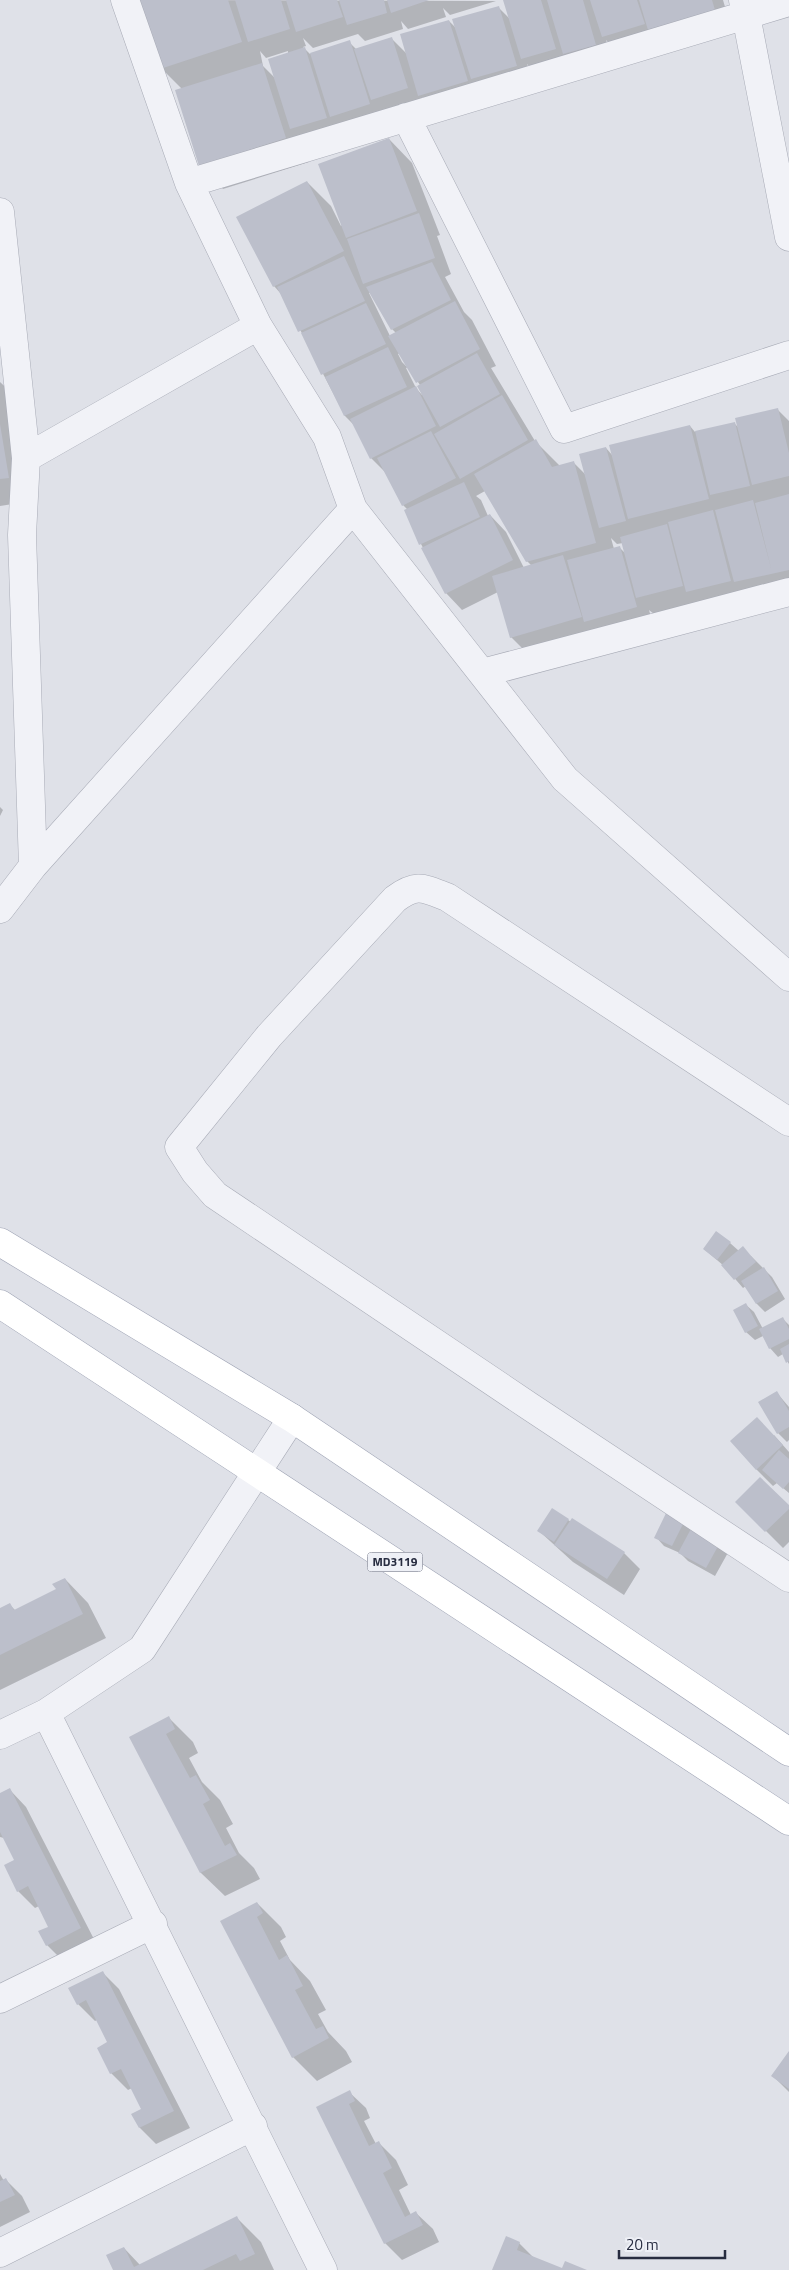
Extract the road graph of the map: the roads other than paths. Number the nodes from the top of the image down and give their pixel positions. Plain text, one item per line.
1 (124, 0) edge
2 (789, 2) edge
3 (744, 8) edge
4 (406, 117) junction
5 (189, 183) junction
6 (0, 212) edge
7 (789, 237) edge
8 (258, 326) junction
9 (8, 352) edge
10 (789, 354) edge
11 (26, 458) junction
12 (354, 508) junction
13 (11, 535) edge
14 (789, 592) edge
15 (482, 673) junction
16 (33, 866) junction
17 (0, 909) edge
18 (789, 977) edge
19 (789, 1122) edge
20 (0, 1242) edge
21 (0, 1304) edge
22 (292, 1418) junction
23 (258, 1472) junction
24 (789, 1578) edge
25 (46, 1713) junction
26 (0, 1735) edge
27 (789, 1752) edge
28 (789, 1821) edge
29 (153, 1924) junction
30 (0, 1999) edge
31 (252, 2126) junction
32 (0, 2253) edge
33 (323, 2270) edge

1 - 5 street
2 - 3 street
3 - 4 street
3 - 7 street
4 - 5 street
4 - 10 street
5 - 8 street
6 - 9 street
8 - 11 street
8 - 12 street
9 - 11 street
11 - 13 street
12 - 15 street
12 - 16 street
13 - 16 street
14 - 15 street
15 - 18 street
16 - 17 street
19 - 24 street
20 - 22 main road
21 - 23 main road, MD3119
22 - 23 street
22 - 27 main road
23 - 25 street
23 - 28 main road, MD3119
25 - 26 street
25 - 29 street
29 - 30 street
29 - 31 street
31 - 32 street
31 - 33 street

